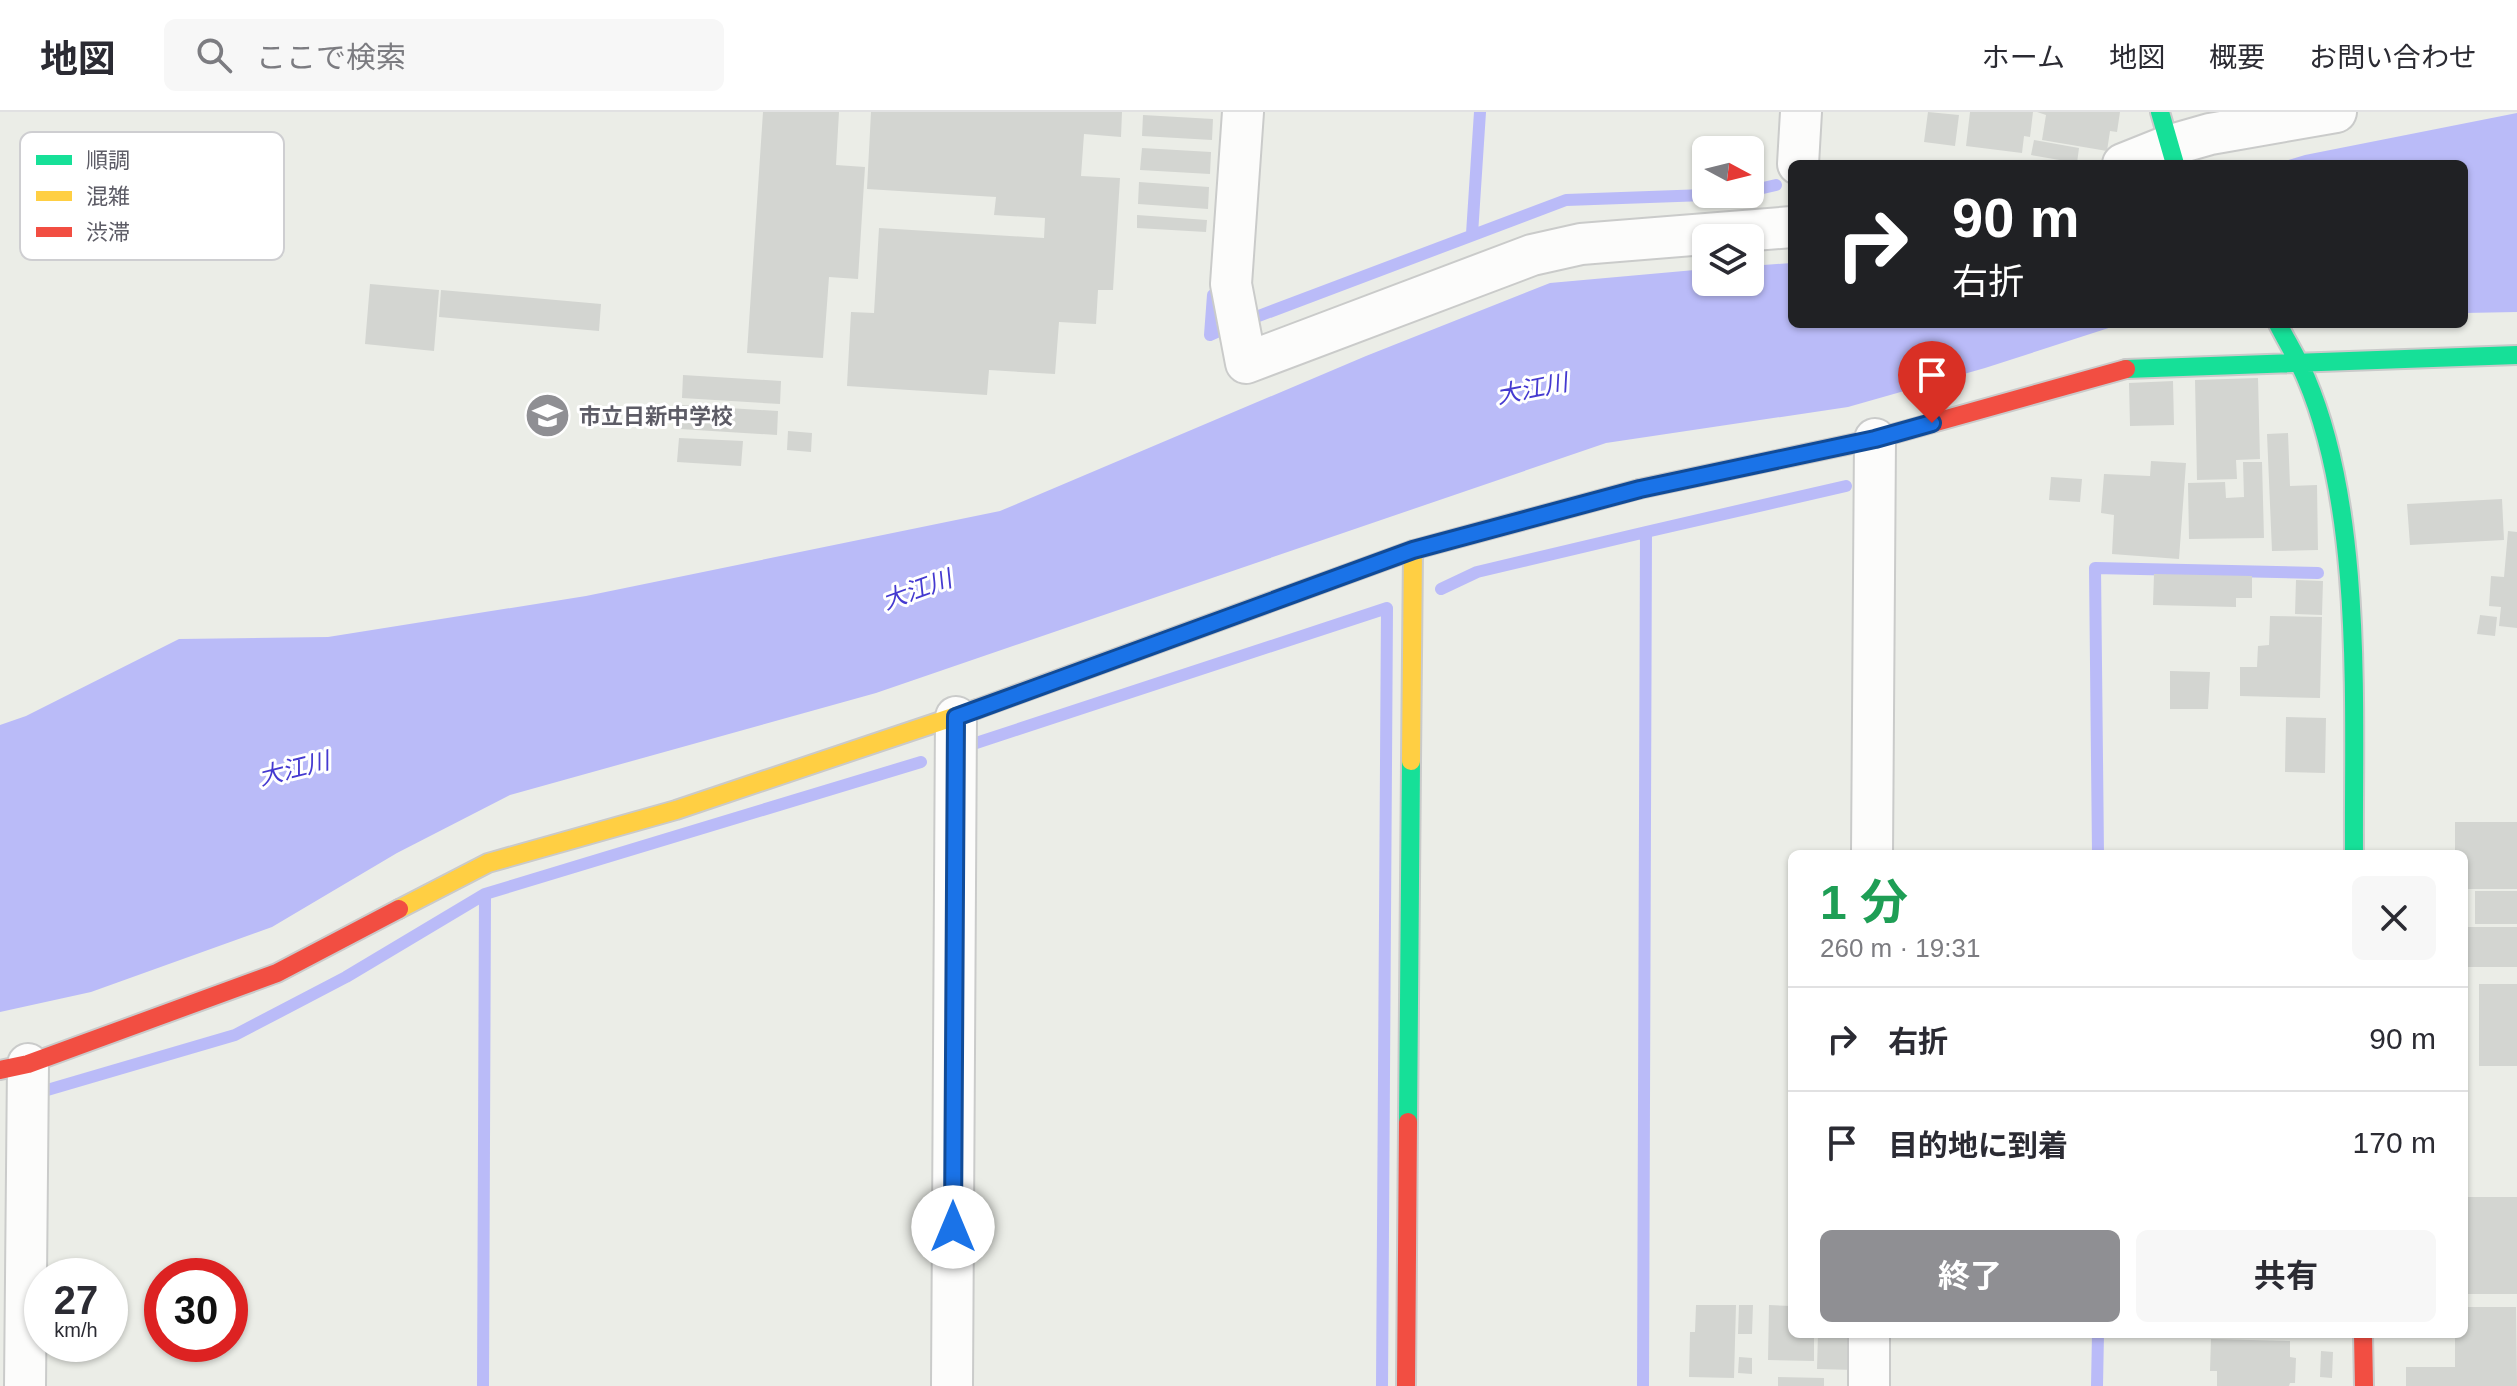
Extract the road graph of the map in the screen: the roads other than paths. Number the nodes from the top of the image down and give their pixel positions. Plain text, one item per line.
1 (1243, 112) edge
2 (1801, 112) edge
3 (2336, 112) edge
4 (2168, 141) edge
5 (1798, 160) edge
6 (2131, 160) edge
7 (1788, 227) edge
8 (2281, 329) edge
9 (2517, 355) edge
10 (2301, 363) junction
11 (1875, 439) junction
12 (1413, 550) junction
13 (956, 717) junction
14 (1872, 850) edge
15 (2354, 850) edge
16 (14, 1067) edge
17 (1869, 1338) edge
18 (2363, 1338) edge
19 (25, 1386) edge
20 (952, 1386) edge
21 (1406, 1386) edge
22 (1869, 1386) edge
23 (2364, 1386) edge

1 - 7 street
2 - 5 street
3 - 4 street
4 - 6 street
8 - 10 street
9 - 10 street
10 - 11 street
10 - 15 street
11 - 12 street
11 - 14 street
12 - 13 street
12 - 21 street
13 - 16 street
13 - 20 street
16 - 19 street
17 - 22 street
18 - 23 street

